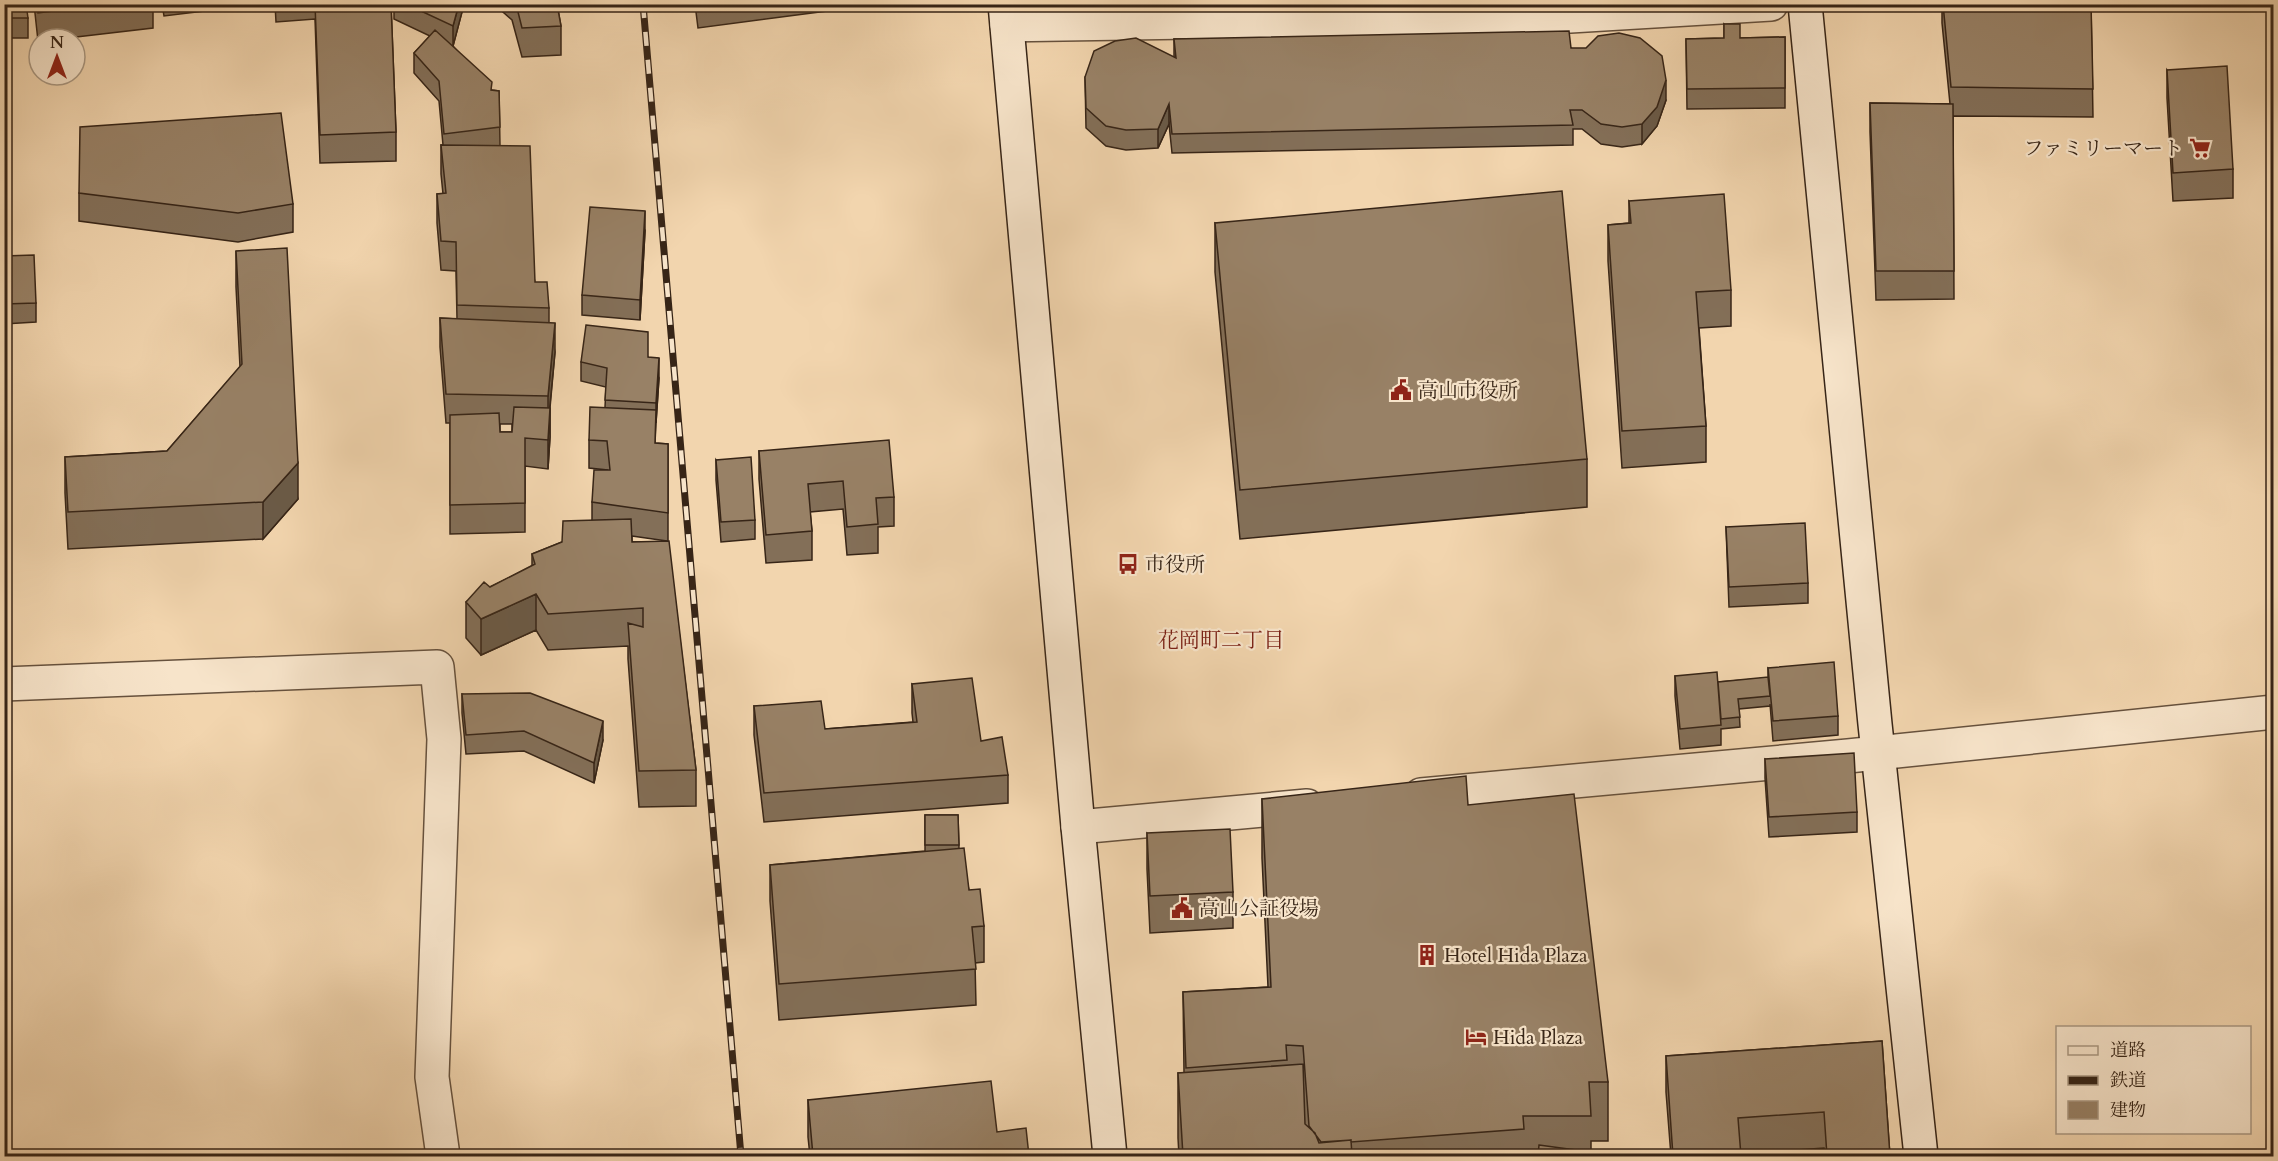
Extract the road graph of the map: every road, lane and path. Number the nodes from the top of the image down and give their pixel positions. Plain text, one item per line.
1 (1771, 4) edge
2 (1805, 4) edge
3 (1006, 15) edge
4 (4, 684) edge
5 (2274, 712) edge
6 (1878, 753) junction
7 (1386, 798) edge
8 (1339, 803) edge
9 (1078, 827) junction
10 (443, 1156) edge
11 (1110, 1156) edge
12 (1921, 1156) edge

1 - 3 street
2 - 6 street
3 - 9 street
4 - 10 street
5 - 6 street
6 - 7 street
6 - 12 street
8 - 9 street
9 - 11 street

